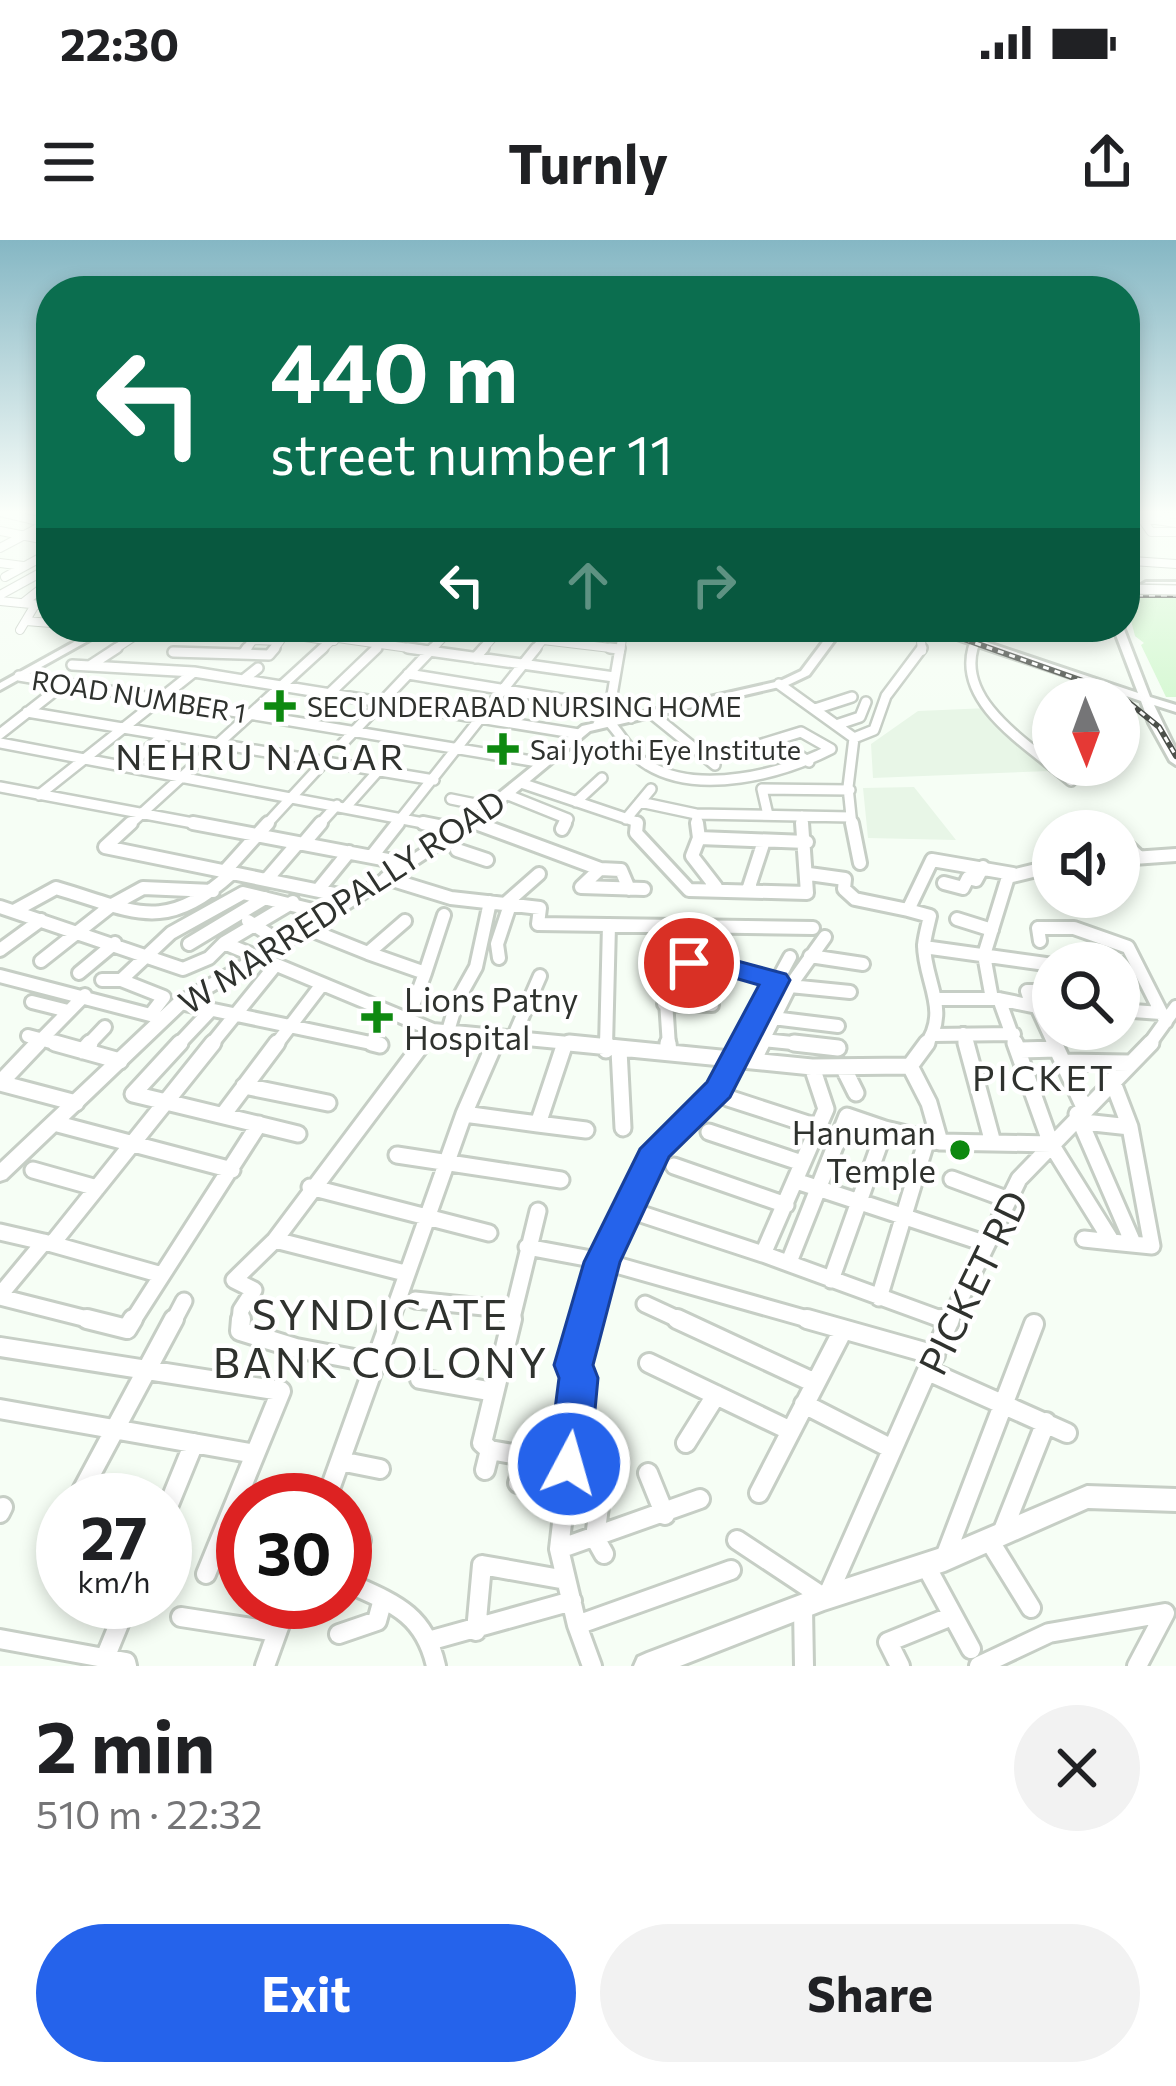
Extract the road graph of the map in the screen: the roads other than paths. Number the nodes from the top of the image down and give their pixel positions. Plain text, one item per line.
1 (2, 577) edge
2 (34, 577) edge
3 (27, 580) junction
4 (36, 580) edge
5 (1140, 588) edge
6 (1174, 588) edge
7 (36, 593) edge
8 (0, 598) edge
9 (22, 604) junction
10 (34, 605) joint
11 (36, 624) edge
12 (78, 642) edge
13 (122, 642) edge
14 (178, 642) edge
15 (333, 642) edge
16 (379, 642) edge
17 (438, 642) edge
18 (489, 642) edge
19 (541, 642) edge
20 (558, 642) edge
21 (621, 642) edge
22 (831, 642) edge
23 (927, 642) edge
24 (975, 642) edge
25 (1127, 642) edge
26 (975, 643) joint
27 (377, 648) dead end
28 (620, 650) junction
29 (429, 651) junction
30 (173, 652) junction
31 (243, 654) dead end
32 (476, 658) junction
33 (72, 665) dead end
34 (524, 665) junction
35 (91, 666) junction
36 (258, 668) dead end
37 (163, 670) junction
38 (0, 672) edge
39 (194, 672) junction
40 (408, 674) junction
41 (17, 675) junction
42 (614, 677) junction
43 (1075, 678) edge
44 (243, 680) junction
45 (66, 683) junction
46 (778, 684) junction
47 (0, 685) edge
48 (285, 687) junction
49 (504, 690) junction
50 (328, 694) junction
51 (852, 697) dead end
52 (1140, 698) edge
53 (160, 700) junction
54 (1152, 701) junction
55 (380, 702) junction
56 (866, 702) dead end
57 (1176, 707) edge
58 (815, 709) junction
59 (1140, 709) edge
60 (27, 712) junction
61 (652, 714) junction
62 (255, 715) junction
63 (606, 718) junction
64 (482, 719) junction
65 (1155, 723) junction
66 (836, 725) junction
67 (123, 729) junction
68 (354, 731) junction
69 (579, 734) junction
70 (164, 736) junction
71 (854, 738) junction
72 (0, 739) edge
73 (777, 740) junction
74 (1176, 740) edge
75 (342, 744) dead end
76 (222, 745) junction
77 (1032, 746) edge
78 (459, 749) junction
79 (85, 759) junction
80 (710, 760) junction
81 (1176, 761) edge
82 (324, 762) junction
83 (809, 762) junction
84 (544, 763) junction
85 (126, 767) junction
86 (378, 771) junction
87 (730, 776) junction
88 (186, 778) junction
89 (602, 778) dead end
90 (434, 780) junction
91 (520, 783) junction
92 (0, 787) edge
93 (651, 789) dead end
94 (850, 790) junction
95 (39, 795) junction
96 (508, 795) junction
97 (293, 797) junction
98 (451, 799) dead end
99 (576, 802) junction
100 (640, 802) junction
101 (342, 806) junction
102 (490, 807) junction
103 (696, 814) junction
104 (768, 815) junction
105 (145, 816) junction
106 (802, 816) junction
107 (405, 817) junction
108 (851, 817) junction
109 (626, 819) junction
110 (465, 826) junction
111 (562, 829) dead end
112 (257, 836) junction
113 (699, 838) junction
114 (764, 841) junction
115 (1157, 841) dead end
116 (807, 842) junction
117 (301, 843) junction
118 (448, 847) junction
119 (349, 852) junction
120 (1172, 855) edge
121 (372, 856) junction
122 (1140, 857) edge
123 (487, 860) dead end
124 (860, 862) dead end
125 (409, 864) junction
126 (983, 867) junction
127 (600, 868) junction
128 (1032, 870) edge
129 (228, 872) junction
130 (539, 874) dead end
131 (809, 874) junction
132 (1013, 874) junction
133 (386, 878) junction
134 (267, 879) junction
135 (944, 883) dead end
136 (716, 887) junction
137 (629, 889) junction
138 (644, 889) dead end
139 (318, 890) junction
140 (748, 890) junction
141 (214, 891) junction
142 (266, 897) junction
143 (354, 898) junction
144 (293, 902) junction
145 (490, 902) junction
146 (508, 904) junction
147 (112, 905) junction
148 (221, 905) junction
149 (7, 909) edge
150 (908, 910) junction
151 (237, 914) junction
152 (329, 914) junction
153 (444, 915) dead end
154 (41, 920) junction
155 (957, 920) dead end
156 (405, 921) dead end
157 (252, 924) junction
158 (609, 925) junction
159 (661, 926) junction
160 (308, 929) junction
161 (992, 930) junction
162 (77, 932) junction
163 (171, 933) junction
164 (1040, 941) dead end
165 (282, 943) junction
166 (115, 944) junction
167 (189, 944) junction
168 (224, 944) junction
169 (2, 946) edge
170 (925, 947) junction
171 (368, 953) junction
172 (149, 955) junction
173 (984, 955) junction
174 (810, 956) junction
175 (790, 957) dead end
176 (208, 958) junction
177 (254, 958) junction
178 (499, 958) dead end
179 (41, 961) dead end
180 (663, 962) junction
181 (1032, 962) edge
182 (863, 964) dead end
183 (274, 967) junction
184 (79, 973) dead end
185 (425, 973) junction
186 (0, 976) edge
187 (540, 976) dead end
188 (101, 980) dead end
189 (121, 980) junction
190 (783, 983) junction
191 (320, 987) junction
192 (850, 992) dead end
193 (85, 994) junction
194 (938, 999) junction
195 (996, 999) junction
196 (32, 1002) dead end
197 (180, 1003) junction
198 (414, 1003) dead end
199 (664, 1004) junction
200 (712, 1005) dead end
201 (1032, 1005) edge
202 (68, 1011) junction
203 (210, 1011) junction
204 (1168, 1014) edge
205 (156, 1016) junction
206 (236, 1016) junction
207 (773, 1018) junction
208 (838, 1026) dead end
209 (104, 1027) dead end
210 (286, 1028) junction
211 (441, 1030) junction
212 (963, 1034) junction
213 (1014, 1034) junction
214 (933, 1035) junction
215 (34, 1038) junction
216 (506, 1038) junction
217 (763, 1040) junction
218 (380, 1045) dead end
219 (564, 1046) junction
220 (838, 1048) dead end
221 (612, 1050) junction
222 (1020, 1050) junction
223 (1058, 1050) edge
224 (83, 1051) junction
225 (669, 1052) junction
226 (1060, 1056) junction
227 (743, 1060) junction
228 (120, 1061) junction
229 (1130, 1063) junction
230 (910, 1066) junction
231 (812, 1067) junction
232 (843, 1067) junction
233 (1112, 1080) junction
234 (0, 1083) edge
235 (244, 1086) junction
236 (856, 1093) dead end
237 (728, 1098) dead end
238 (167, 1102) junction
239 (76, 1103) junction
240 (328, 1103) dead end
241 (464, 1114) junction
242 (1082, 1114) junction
243 (223, 1115) junction
244 (54, 1123) junction
245 (259, 1124) junction
246 (538, 1124) junction
247 (817, 1127) junction
248 (1130, 1127) junction
249 (622, 1128) dead end
250 (886, 1129) junction
251 (586, 1130) dead end
252 (709, 1132) dead end
253 (298, 1134) dead end
254 (934, 1140) junction
255 (993, 1143) junction
256 (1051, 1144) junction
257 (131, 1147) junction
258 (397, 1155) dead end
259 (802, 1163) junction
260 (445, 1166) junction
261 (674, 1166) dead end
262 (32, 1170) dead end
263 (232, 1170) junction
264 (0, 1174) edge
265 (561, 1180) dead end
266 (952, 1180) dead end
267 (796, 1181) junction
268 (1109, 1186) junction
269 (310, 1187) junction
270 (97, 1188) junction
271 (819, 1188) junction
272 (1142, 1190) junction
273 (1009, 1200) junction
274 (861, 1202) junction
275 (786, 1205) junction
276 (538, 1210) dead end
277 (630, 1211) junction
278 (906, 1217) junction
279 (425, 1219) junction
280 (0, 1232) edge
281 (489, 1233) dead end
282 (1084, 1239) dead end
283 (275, 1240) junction
284 (529, 1241) junction
285 (1112, 1242) junction
286 (48, 1243) junction
287 (1133, 1243) junction
288 (987, 1244) junction
289 (763, 1254) junction
290 (602, 1262) junction
291 (789, 1262) junction
292 (163, 1274) junction
293 (403, 1279) junction
294 (831, 1280) junction
295 (0, 1296) edge
296 (879, 1298) junction
297 (415, 1300) dead end
298 (184, 1301) dead end
299 (644, 1304) dead end
300 (512, 1310) junction
301 (949, 1322) junction
302 (1034, 1324) dead end
303 (842, 1332) junction
304 (0, 1347) edge
305 (375, 1363) junction
306 (649, 1363) dead end
307 (931, 1363) junction
308 (145, 1370) junction
309 (420, 1379) dead end
310 (814, 1383) junction
311 (494, 1392) junction
312 (716, 1395) junction
313 (804, 1404) junction
314 (1003, 1404) junction
315 (0, 1409) edge
316 (1046, 1422) junction
317 (114, 1429) junction
318 (791, 1431) junction
319 (1067, 1433) dead end
320 (194, 1443) junction
321 (686, 1443) dead end
322 (892, 1449) junction
323 (255, 1454) junction
324 (536, 1457) junction
325 (340, 1461) junction
326 (569, 1464) junction
327 (380, 1468) dead end
328 (91, 1473) edge
329 (182, 1473) edge
330 (336, 1473) edge
331 (648, 1473) dead end
332 (527, 1487) dead end
333 (601, 1491) dead end
334 (759, 1493) dead end
335 (700, 1499) dead end
336 (1176, 1500) edge
337 (665, 1515) junction
338 (995, 1538) junction
339 (737, 1540) dead end
340 (600, 1546) junction
341 (559, 1549) junction
342 (935, 1562) junction
343 (731, 1570) dead end
344 (206, 1574) dead end
345 (569, 1590) junction
346 (372, 1594) edge
347 (383, 1599) junction
348 (818, 1601) junction
349 (1170, 1607) edge
350 (1031, 1608) dead end
351 (952, 1616) junction
352 (192, 1619) edge
353 (578, 1625) junction
354 (123, 1629) edge
355 (278, 1629) edge
356 (476, 1631) junction
357 (277, 1632) junction
358 (339, 1634) dead end
359 (0, 1639) edge
360 (432, 1640) junction
361 (975, 1657) edge
362 (116, 1662) edge
363 (1144, 1663) edge
364 (265, 1666) edge
365 (436, 1666) edge
366 (592, 1666) edge
367 (647, 1666) edge
368 (804, 1666) edge
369 (900, 1666) edge

1 - 3 street
2 - 3 street
3 - 4 street
3 - 8 street
5 - 6 main road
7 - 9 street
8 - 9 street
9 - 10 street
10 - 11 street
12 - 41 main road
13 - 35 street
14 - 30 street
15 - 48 street
16 - 29 street
17 - 29 street
18 - 32 street
19 - 34 street
20 - 28 street
21 - 28 street
22 - 46 main road, W MARREDPALLY ROAD
23 - 71 street
24 - 54 main road
25 - 54 main road
26 - 43 main road
26 - 77 street
27 - 50 street
28 - 42 street
29 - 32 street
29 - 40 street
30 - 31 street
30 - 37 street
32 - 34 street
33 - 35 street
34 - 42 street
34 - 49 street
35 - 37 street
36 - 44 street
37 - 39 street
38 - 41 street, ROAD NUMBER 1
39 - 44 street
39 - 53 street
40 - 49 street
40 - 55 street
41 - 45 street, ROAD NUMBER 1
41 - 47 main road
42 - 63 street
44 - 48 street
45 - 53 street, ROAD NUMBER 1
45 - 60 street
46 - 58 street
46 - 61 main road, W MARREDPALLY ROAD
48 - 50 street
48 - 62 street
49 - 63 street
49 - 64 street
50 - 55 street
51 - 58 street
52 - 54 main road
53 - 62 street, ROAD NUMBER 1
53 - 67 street
54 - 57 main road
54 - 65 main road
54 - 74 main road
55 - 64 street
55 - 68 street
56 - 66 street
58 - 66 street
59 - 65 main road
60 - 67 street
60 - 72 street
61 - 63 main road, W MARREDPALLY ROAD
61 - 80 street
62 - 68 street, ROAD NUMBER 1
62 - 76 street
63 - 69 main road, W MARREDPALLY ROAD
63 - 87 street
64 - 69 street
64 - 78 street
65 - 81 main road
66 - 71 street
67 - 70 street
67 - 79 street
68 - 75 street
68 - 78 street, ROAD NUMBER 1
69 - 84 main road, W MARREDPALLY ROAD
70 - 76 street
70 - 85 street
71 - 94 street
72 - 79 street
73 - 80 street
73 - 83 street
73 - 83 street
76 - 82 street
76 - 88 street
78 - 84 street, ROAD NUMBER 1
78 - 90 street
79 - 85 street
79 - 95 street
80 - 87 street
82 - 86 street
82 - 97 street
83 - 87 street
84 - 91 main road, W MARREDPALLY ROAD
85 - 88 street
86 - 90 street
86 - 101 street
88 - 97 street
88 - 105 street
89 - 99 street
90 - 107 street
91 - 96 main road, W MARREDPALLY ROAD
91 - 99 street
92 - 95 street
93 - 100 street
94 - 104 street
94 - 108 street
95 - 105 street
96 - 102 main road, W MARREDPALLY ROAD
96 - 111 street
97 - 101 street
97 - 112 street
98 - 102 street
99 - 109 street
100 - 103 street
100 - 109 street
101 - 107 street
101 - 117 street
102 - 110 main road, W MARREDPALLY ROAD
103 - 104 street
103 - 113 street
104 - 106 street
105 - 112 street
105 - 129 street
106 - 108 street
106 - 116 street
107 - 110 street
107 - 121 street
108 - 124 street
109 - 136 street
110 - 118 main road, W MARREDPALLY ROAD
110 - 127 street
112 - 117 street
112 - 129 street
113 - 114 street
113 - 136 street
114 - 116 street
114 - 140 street
115 - 120 street
116 - 131 street
117 - 119 street
117 - 134 street
118 - 123 street
118 - 125 main road, W MARREDPALLY ROAD
119 - 121 street
119 - 139 street
120 - 122 street
121 - 125 street
125 - 133 main road, W MARREDPALLY ROAD
126 - 132 street
126 - 135 street
126 - 150 street
127 - 137 street
127 - 137 street
128 - 132 street
129 - 134 street
129 - 141 street
130 - 146 street
131 - 140 street
131 - 150 street
132 - 161 street
133 - 143 main road, W MARREDPALLY ROAD
133 - 145 street
134 - 139 street
136 - 140 street
137 - 138 street
139 - 143 street
141 - 147 street
141 - 147 street
142 - 144 street
142 - 148 street
142 - 151 street
143 - 152 main road, W MARREDPALLY ROAD
144 - 152 street
144 - 157 street
145 - 146 street
145 - 211 street
146 - 158 street
146 - 178 street
147 - 149 street
147 - 162 street
148 - 151 street
148 - 163 street
149 - 154 street
150 - 170 street
151 - 157 street
151 - 167 street
152 - 160 main road, W MARREDPALLY ROAD
153 - 185 street
154 - 162 street
154 - 169 street
155 - 161 street
156 - 171 street
157 - 165 street
157 - 168 street
158 - 159 street
158 - 221 street
159 - 174 street
159 - 180 street
160 - 165 main road, W MARREDPALLY ROAD
160 - 171 street
161 - 173 street
162 - 166 street
162 - 179 street
163 - 167 street
163 - 172 street
164 - 204 street
165 - 177 main road, W MARREDPALLY ROAD
166 - 172 street
166 - 184 street
167 - 176 street
168 - 176 street
168 - 177 street
170 - 173 street
170 - 194 street
171 - 185 street
172 - 176 street
172 - 189 street
173 - 181 street
173 - 195 street
174 - 182 street
174 - 190 street
175 - 190 street
177 - 183 street
177 - 197 main road, W MARREDPALLY ROAD
180 - 190 street
180 - 199 street
183 - 191 street
183 - 206 street
185 - 198 street
186 - 193 street
187 - 216 street
188 - 189 street
189 - 205 street
190 - 192 street
190 - 207 street
190 - 227 street
191 - 210 street
191 - 211 street
193 - 202 street
193 - 205 street
194 - 195 street
194 - 214 street
195 - 201 street
195 - 213 street
196 - 202 street
197 - 203 street
197 - 205 main road, W MARREDPALLY ROAD
199 - 200 street
199 - 225 street
202 - 215 street
203 - 206 street
203 - 238 street
204 - 229 street, PICKET RD
205 - 228 main road, W MARREDPALLY ROAD
206 - 210 street
206 - 238 street
207 - 208 street
207 - 217 street
209 - 224 street
210 - 218 street
210 - 235 street
211 - 216 street
211 - 269 street
212 - 213 street
212 - 214 street
212 - 255 street
213 - 222 street
214 - 230 street
215 - 224 street
215 - 234 street
216 - 219 street
216 - 241 street
217 - 220 street
217 - 227 street
219 - 221 street
219 - 246 street
221 - 225 street
221 - 249 street
222 - 226 street
222 - 256 street
223 - 226 street
224 - 228 street
225 - 227 street
226 - 229 street
226 - 242 street
227 - 231 street
227 - 277 street
228 - 239 main road, W MARREDPALLY ROAD
229 - 233 street, PICKET RD
230 - 232 street
230 - 254 street
231 - 232 street
231 - 247 street
232 - 236 street
233 - 242 street, PICKET RD
233 - 248 street
234 - 239 street
235 - 240 street
235 - 243 street
237 - 247 street
238 - 243 street
238 - 257 street
239 - 244 main road, W MARREDPALLY ROAD
241 - 246 street
241 - 260 street
242 - 248 street
242 - 256 street, PICKET RD
242 - 268 street
243 - 245 street
244 - 257 street
244 - 264 main road, W MARREDPALLY ROAD
245 - 253 street
245 - 263 street
246 - 251 street
247 - 259 street
248 - 272 street
250 - 254 street
250 - 271 street
250 - 274 street
252 - 259 street
254 - 255 street
254 - 278 street
255 - 256 street
256 - 273 street, PICKET RD
256 - 285 street
257 - 263 street
257 - 270 street
258 - 260 street
259 - 267 street
260 - 265 street
260 - 279 street
261 - 275 street
262 - 270 street
263 - 292 street
266 - 273 street
267 - 271 street
267 - 275 street
268 - 272 street
268 - 287 street
269 - 279 street
269 - 283 street
270 - 286 street
271 - 274 street
271 - 291 street
272 - 287 street
273 - 288 street, PICKET RD
274 - 278 street
274 - 294 street
275 - 289 street
276 - 284 street
277 - 289 street
277 - 290 street
278 - 288 street
278 - 296 street
279 - 281 street
279 - 293 street
280 - 286 street
282 - 285 street
283 - 293 street
283 - 305 street
284 - 290 street
284 - 300 street
285 - 287 street
286 - 292 street
286 - 295 street
288 - 301 street, PICKET RD
289 - 291 street
290 - 303 street
290 - 326 street
291 - 294 street
292 - 295 street
293 - 305 street
294 - 296 street
296 - 301 street
297 - 300 street
298 - 308 street
299 - 310 street
300 - 311 street
301 - 307 street, PICKET RD
302 - 314 street
303 - 307 street
303 - 310 street
304 - 308 street
305 - 325 street
306 - 312 street
307 - 314 street
307 - 322 street, PICKET RD
308 - 317 street
308 - 323 street
309 - 311 street
310 - 313 street
311 - 324 street
312 - 318 street
312 - 321 street
313 - 318 street
313 - 322 street
314 - 316 street
314 - 342 street
315 - 317 street
316 - 319 street
316 - 338 street
317 - 320 street
317 - 328 street
318 - 334 street
320 - 323 street
320 - 329 street
322 - 348 street, PICKET RD
323 - 344 street
324 - 326 street
324 - 332 street
325 - 327 street
325 - 330 street
326 - 341 street
331 - 337 street
333 - 340 street
335 - 337 street
336 - 338 main road
337 - 340 street
338 - 342 main road
338 - 350 street
339 - 348 street
340 - 341 street
341 - 345 street
342 - 348 main road
342 - 351 street
343 - 353 street
345 - 353 street
345 - 356 street
345 - 356 street
346 - 347 street
347 - 358 street
347 - 360 street
348 - 367 main road
348 - 368 street
349 - 361 street
349 - 363 street
351 - 361 street
351 - 369 street
352 - 357 street
353 - 366 street
354 - 362 street
355 - 357 street
356 - 360 street
357 - 364 street
359 - 362 street
360 - 365 street

